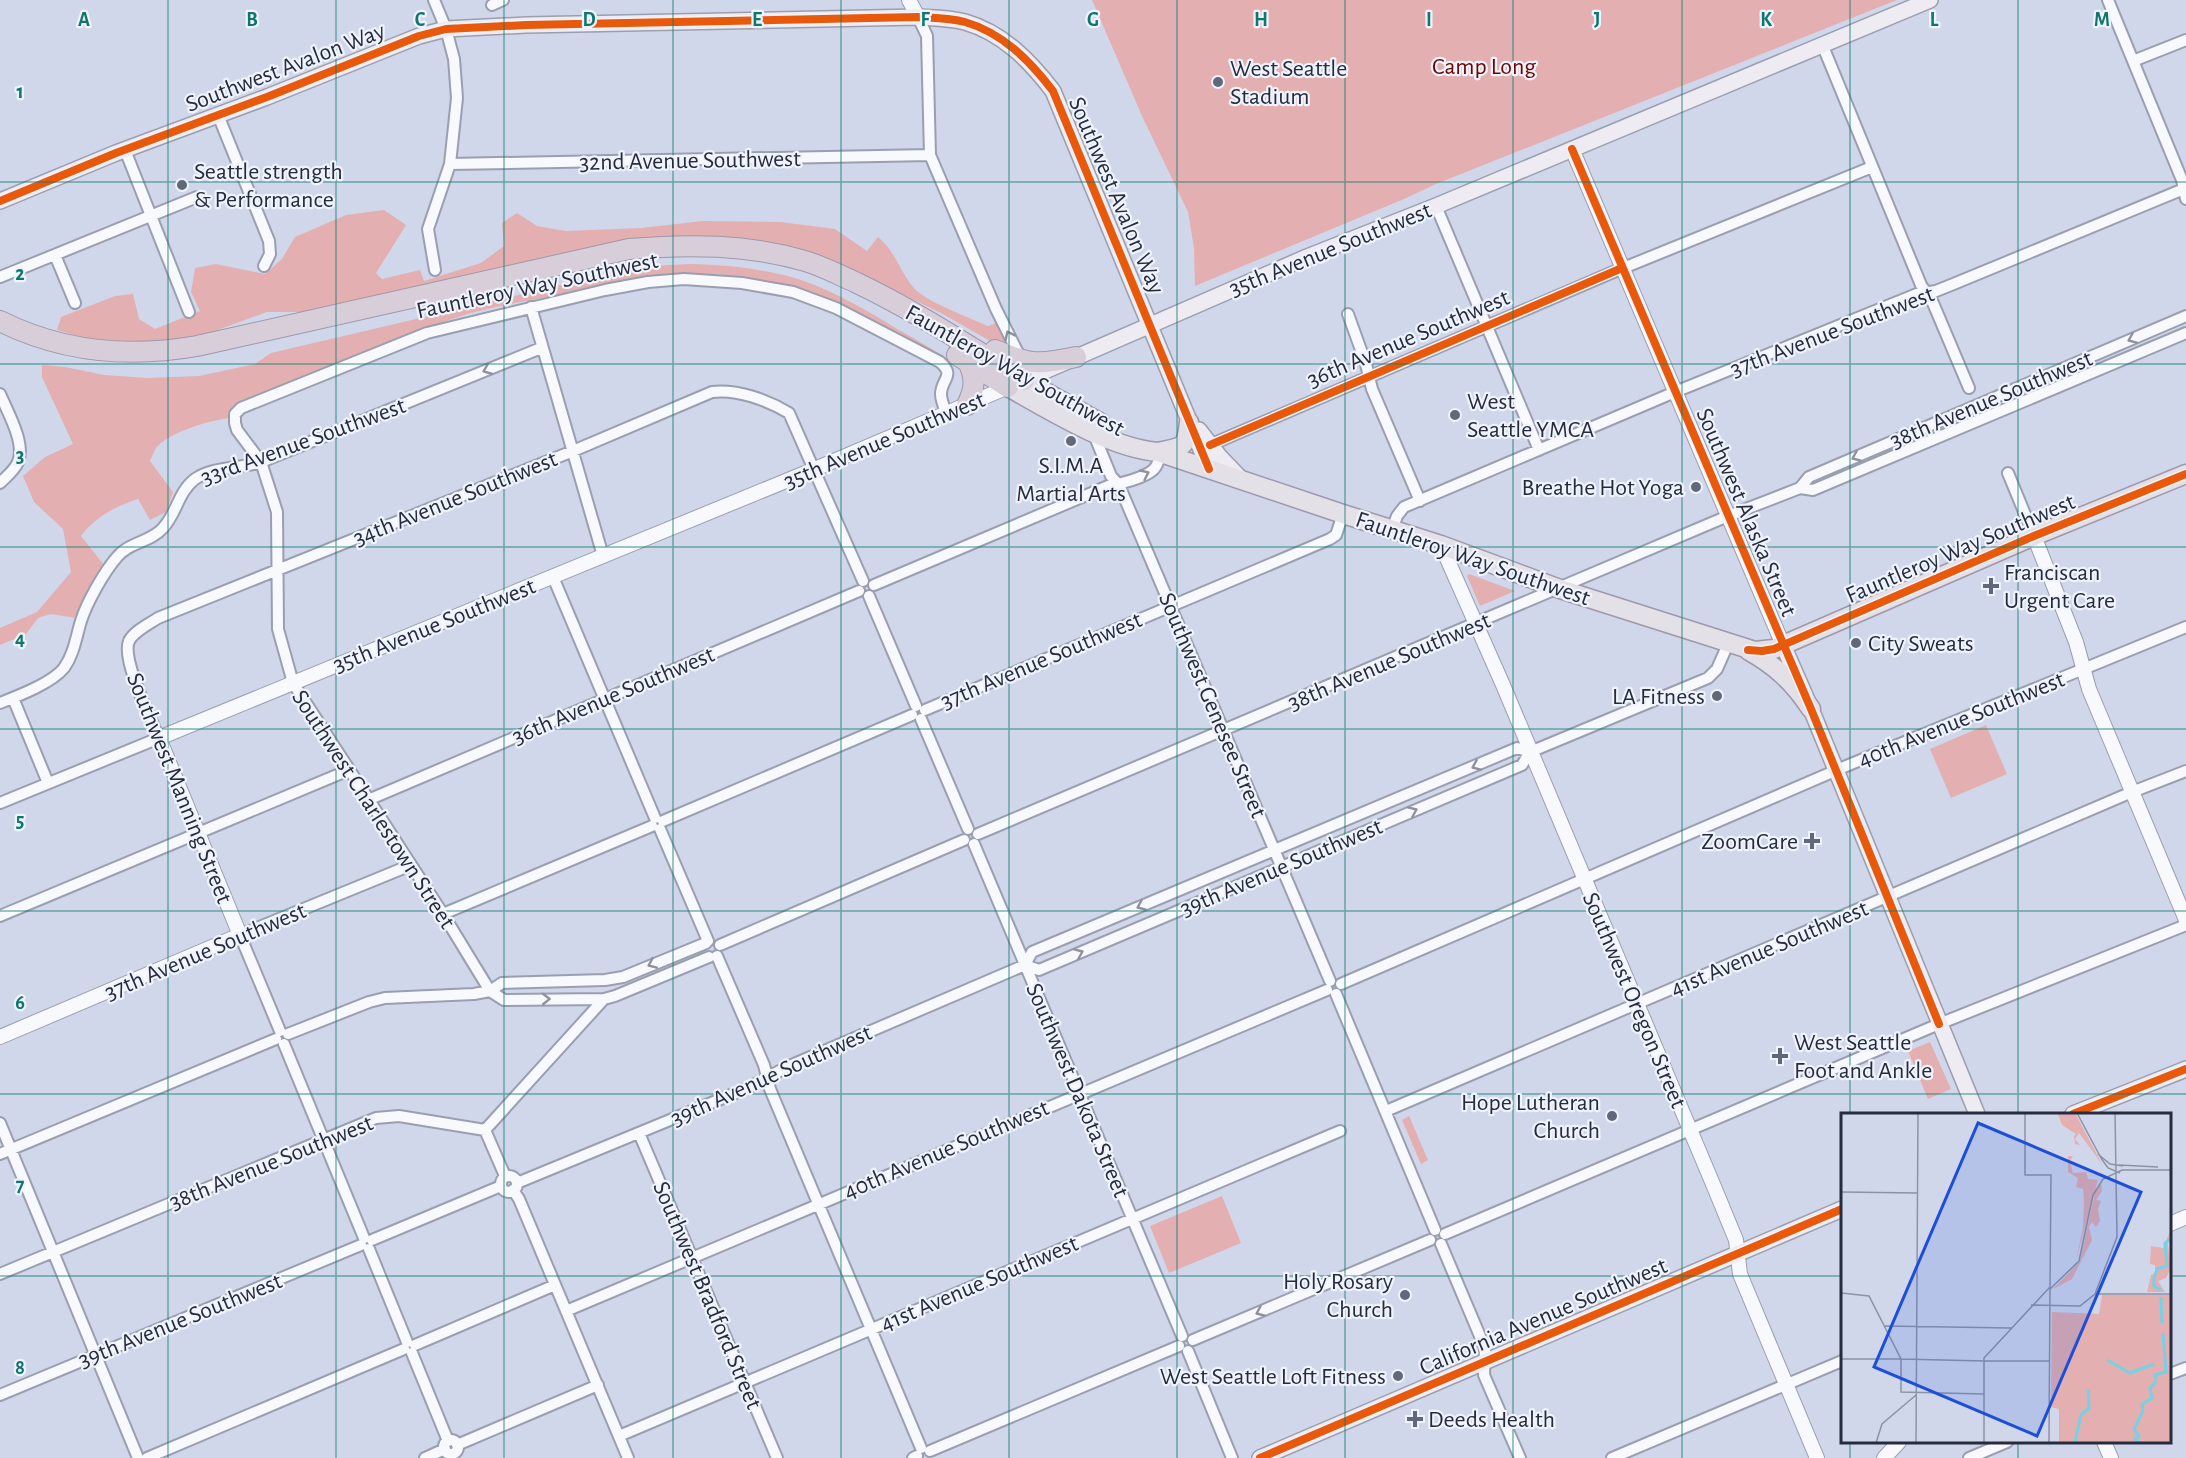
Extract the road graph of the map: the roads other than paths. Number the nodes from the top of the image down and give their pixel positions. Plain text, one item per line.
1 (434, 0) edge
2 (909, 0) edge
3 (1930, 0) edge
4 (2108, 0) edge
5 (918, 17) junction
6 (447, 29) junction
7 (2186, 40) edge
8 (1822, 44) junction
9 (2133, 61) junction
10 (218, 115) junction
11 (1572, 149) junction
12 (125, 150) junction
13 (930, 155) junction
14 (450, 164) junction
15 (1872, 167) junction
16 (2185, 192) edge
17 (197, 197) dead end
18 (0, 201) edge
19 (1436, 206) junction
20 (151, 216) junction
21 (55, 255) junction
22 (264, 266) dead end
23 (1622, 268) junction
24 (435, 270) dead end
25 (0, 277) edge
26 (1926, 292) junction
27 (75, 303) dead end
28 (531, 308) junction
29 (189, 312) dead end
30 (1348, 314) dead end
31 (2186, 316) edge
32 (0, 321) edge
33 (1149, 324) junction
34 (1486, 326) junction
35 (2186, 333) edge
36 (0, 334) edge
37 (542, 348) junction
38 (59, 350) junction
39 (1076, 357) joint
40 (968, 362) junction
41 (1018, 376) junction
42 (1370, 376) junction
43 (1969, 388) dead end
44 (1675, 392) junction
45 (0, 394) edge
46 (967, 405) junction
47 (789, 413) joint
48 (235, 414) joint
49 (947, 414) junction
50 (1187, 416) junction
51 (1093, 432) junction
52 (1204, 444) junction
53 (1539, 450) junction
54 (573, 451) junction
55 (1160, 452) junction
56 (261, 462) junction
57 (815, 469) junction
58 (1209, 469) junction
59 (2008, 473) dead end
60 (2186, 474) edge
61 (1243, 481) junction
62 (0, 483) edge
63 (1119, 484) junction
64 (1800, 488) junction
65 (1420, 501) junction
66 (1342, 514) junction
67 (1728, 516) junction
68 (1392, 530) junction
69 (2034, 536) junction
70 (1441, 545) junction
71 (603, 556) junction
72 (277, 570) junction
73 (553, 577) junction
74 (866, 588) junction
75 (1560, 589) junction
76 (1171, 605) junction
77 (1477, 624) junction
78 (2186, 627) edge
79 (128, 643) joint
80 (1728, 644) junction
81 (1783, 645) junction
82 (1748, 650) junction
83 (2084, 669) junction
84 (292, 683) junction
85 (13, 698) junction
86 (604, 699) junction
87 (0, 703) edge
88 (1811, 709) junction
89 (919, 713) junction
90 (1223, 730) junction
91 (159, 738) junction
92 (1530, 752) junction
93 (349, 770) junction
94 (1836, 771) junction
95 (2186, 771) edge
96 (48, 783) junction
97 (2132, 792) junction
98 (368, 800) junction
99 (0, 803) edge
100 (657, 824) junction
101 (199, 833) junction
102 (971, 837) junction
103 (1274, 850) junction
104 (411, 865) junction
105 (1281, 867) junction
106 (1584, 879) junction
107 (1887, 897) junction
108 (443, 914) junction
109 (0, 916) edge
110 (2186, 920) edge
111 (2186, 925) edge
112 (240, 935) junction
113 (707, 942) junction
114 (720, 945) junction
115 (713, 957) junction
116 (1025, 965) junction
117 (1333, 987) junction
118 (490, 991) junction
119 (604, 999) junction
120 (1636, 1005) junction
121 (1939, 1023) junction
122 (0, 1037) edge
123 (282, 1037) junction
124 (2186, 1070) edge
125 (767, 1078) junction
126 (1080, 1093) junction
127 (1386, 1112) junction
128 (1977, 1113) edge
129 (2076, 1113) edge
130 (0, 1123) edge
131 (1690, 1129) junction
132 (485, 1130) junction
133 (1340, 1131) dead end
134 (639, 1133) junction
135 (324, 1140) junction
136 (11, 1150) junction
137 (0, 1154) edge
138 (503, 1181) junction
139 (515, 1186) junction
140 (818, 1204) junction
141 (1841, 1209) edge
142 (2186, 1217) edge
143 (1132, 1218) junction
144 (2171, 1223) edge
145 (1438, 1237) junction
146 (367, 1243) junction
147 (52, 1252) junction
148 (1739, 1253) junction
149 (692, 1257) junction
150 (0, 1274) edge
151 (555, 1286) junction
152 (566, 1311) junction
153 (871, 1329) junction
154 (1186, 1343) junction
155 (409, 1347) junction
156 (95, 1355) junction
157 (1841, 1361) edge
158 (1484, 1363) junction
159 (2186, 1368) edge
160 (2171, 1373) edge
161 (745, 1382) junction
162 (598, 1385) junction
163 (1787, 1385) junction
164 (0, 1395) edge
165 (619, 1436) junction
166 (1898, 1443) edge
167 (2005, 1443) edge
168 (2104, 1443) edge
169 (451, 1449) edge
170 (921, 1455) edge
171 (138, 1458) edge
172 (147, 1458) edge
173 (424, 1458) edge
174 (628, 1458) edge
175 (777, 1458) edge
176 (1232, 1458) edge
177 (1260, 1458) edge
178 (1520, 1458) edge
179 (1612, 1458) edge
180 (1817, 1458) edge
181 (1884, 1458) edge
182 (1969, 1458) edge
183 (2111, 1458) edge

1 - 6 street
2 - 5 street
3 - 8 main road, 35th Avenue Southwest
4 - 9 street
5 - 6 main road, Southwest Avalon Way
5 - 13 street
5 - 33 main road, Southwest Avalon Way
6 - 10 main road, Southwest Avalon Way
6 - 14 street
7 - 9 street
8 - 11 main road, 35th Avenue Southwest
8 - 15 street
9 - 16 street
10 - 12 main road, Southwest Avalon Way
10 - 22 street
11 - 19 main road, 35th Avenue Southwest
11 - 23 street, Southwest Alaska Street
12 - 18 main road, Southwest Avalon Way
12 - 20 street
13 - 14 street, 32nd Avenue Southwest
41 -> 13 street
14 - 24 street
15 - 23 street, 36th Avenue Southwest
15 - 26 street
16 - 26 street, 37th Avenue Southwest
17 - 20 street
19 - 33 main road, 35th Avenue Southwest
19 - 34 street
20 - 21 street
20 - 29 street
21 - 25 street
21 - 27 street
23 - 34 street, 36th Avenue Southwest
23 - 44 street, Southwest Alaska Street
26 - 43 street
26 - 44 street, 37th Avenue Southwest
28 - 37 street
28 - 48 street, Fauntleroy Way Southwest
28 - 49 street, Fauntleroy Way Southwest
30 - 42 street
31 -> 64 street, 38th Avenue Southwest
32 - 38 highway
33 - 39 main road, 35th Avenue Southwest
33 - 50 main road, Southwest Avalon Way
34 - 42 street, 36th Avenue Southwest
34 - 53 street
35 - 64 street, 38th Avenue Southwest
36 - 38 highway
37 - 54 street
37 -> 56 street, 33rd Avenue Southwest
38 - 40 highway, Fauntleroy Way Southwest
38 - 41 highway, Fauntleroy Way Southwest
39 - 41 highway
40 - 41 highway, Fauntleroy Way Southwest
40 - 46 highway
41 - 46 street, 35th Avenue Southwest
41 - 51 main road, Fauntleroy Way Southwest
41 - 55 main road, Fauntleroy Way Southwest
42 - 52 street, 36th Avenue Southwest
42 - 65 street
44 - 53 street, 37th Avenue Southwest
44 - 67 street, Southwest Alaska Street
45 - 62 street
46 - 49 street, 35th Avenue Southwest
47 - 54 street, 34th Avenue Southwest
47 - 57 street, Southwest Dakota Street
48 - 56 street, Southwest Charlestown Street
49 - 57 street, 35th Avenue Southwest
50 - 52 main road, Southwest Avalon Way
50 - 55 main road
51 - 55 main road, Fauntleroy Way Southwest
51 - 63 street, Southwest Genesee Street
52 - 58 main road, Southwest Avalon Way
52 - 61 main road, Southwest Avalon Way
53 - 65 street, 37th Avenue Southwest
54 - 71 street
54 - 72 street, 34th Avenue Southwest
55 - 58 main road, Fauntleroy Way Southwest
63 -> 55 street, 36th Avenue Southwest
56 - 72 street, Southwest Charlestown Street
56 - 85 street, 33rd Avenue Southwest
57 - 71 street, 35th Avenue Southwest
57 - 74 street, Southwest Dakota Street
58 - 61 main road, Fauntleroy Way Southwest
59 - 69 street
60 - 69 main road, Fauntleroy Way Southwest
61 - 66 main road, Fauntleroy Way Southwest
63 - 74 street, 36th Avenue Southwest
63 - 76 street, Southwest Genesee Street
64 - 67 street, 38th Avenue Southwest
65 - 68 street, 37th Avenue Southwest
66 - 68 main road, Fauntleroy Way Southwest
66 - 76 street, 37th Avenue Southwest
67 - 75 street, 38th Avenue Southwest
67 - 81 street, Southwest Alaska Street
68 - 70 main road, Fauntleroy Way Southwest
69 - 81 main road, Fauntleroy Way Southwest
69 - 83 street
70 - 75 main road, Fauntleroy Way Southwest
70 - 77 street, Southwest Oregon Street
71 - 73 street, 35th Avenue Southwest
72 - 79 street, 34th Avenue Southwest
72 - 84 street, Southwest Charlestown Street
73 - 84 street, 35th Avenue Southwest
73 - 86 street
74 - 86 street, 36th Avenue Southwest
74 - 89 street, Southwest Dakota Street
75 - 77 street, 38th Avenue Southwest
75 - 80 main road, Fauntleroy Way Southwest
76 - 89 street, 37th Avenue Southwest
76 - 90 street, Southwest Genesee Street
77 - 90 street, 38th Avenue Southwest
77 - 92 street, Southwest Oregon Street
78 - 83 street, 40th Avenue Southwest
79 - 91 street, Southwest Manning Street
80 - 82 main road, Fauntleroy Way Southwest
80 - 92 street, 39th Avenue Southwest
81 - 82 main road, Fauntleroy Way Southwest
81 - 88 main road, Southwest Alaska Street
82 - 88 main road
83 - 94 street, 40th Avenue Southwest
83 - 97 street
84 - 91 street, 35th Avenue Southwest
84 - 93 street, Southwest Charlestown Street
85 - 87 street
85 - 96 street
86 - 98 street, 36th Avenue Southwest
86 - 100 street
88 - 94 main road, Southwest Alaska Street
89 - 100 street, 37th Avenue Southwest
89 - 102 street, Southwest Dakota Street
90 - 102 street, 38th Avenue Southwest
90 - 103 street, Southwest Genesee Street
91 - 96 street, 35th Avenue Southwest
91 - 101 street, Southwest Manning Street
92 -> 103 street, 39th Avenue Southwest
105 -> 92 street, 39th Avenue Southwest
92 - 106 street, Southwest Oregon Street
93 - 98 street, Southwest Charlestown Street
93 - 101 street
94 - 106 street, 40th Avenue Southwest
94 - 107 main road, Southwest Alaska Street
95 - 97 street, 41st Avenue Southwest
96 - 99 street, 35th Avenue Southwest
97 - 107 street, 41st Avenue Southwest
97 - 110 street
98 - 104 street, Southwest Charlestown Street
100 - 108 street, 37th Avenue Southwest
100 - 113 street
101 - 109 street
101 - 112 street, Southwest Manning Street
102 - 114 street, 38th Avenue Southwest
102 - 116 street, Southwest Dakota Street
103 - 105 street, Southwest Genesee Street
103 -> 116 street, 39th Avenue Southwest
104 - 108 street, Southwest Charlestown Street
104 - 112 street, 37th Avenue Southwest
116 -> 105 street, 39th Avenue Southwest
105 - 117 street, Southwest Genesee Street
106 - 117 street, 40th Avenue Southwest
106 - 120 street, Southwest Oregon Street
107 - 120 street, 41st Avenue Southwest
107 - 121 main road, Southwest Alaska Street
108 - 118 street, Southwest Charlestown Street
111 - 121 street
112 - 122 street, 37th Avenue Southwest
112 - 123 street, Southwest Manning Street
113 - 114 street
113 - 115 street
113 -> 118 street
114 - 115 street
115 - 119 street
115 - 125 street
116 - 125 street, 39th Avenue Southwest
116 - 126 street, Southwest Dakota Street
117 - 126 street, 40th Avenue Southwest
117 - 127 street, Southwest Genesee Street
118 -> 119 street
118 - 123 street
119 - 132 street
120 - 127 street, 41st Avenue Southwest
120 - 131 street, Southwest Oregon Street
121 - 128 main road, Southwest Alaska Street
121 - 131 street
123 - 135 street, Southwest Manning Street
123 - 136 street
124 - 129 main road
125 - 134 street, 39th Avenue Southwest
125 - 140 street
126 - 140 street, 40th Avenue Southwest
126 - 143 street, Southwest Dakota Street
127 - 145 street, Southwest Genesee Street
130 - 136 street
131 - 145 street
131 - 148 street, Southwest Oregon Street
132 - 135 street, 38th Avenue Southwest
132 - 138 street
133 - 143 street, 41st Avenue Southwest
134 - 139 street, 39th Avenue Southwest
134 - 149 street, Southwest Bradford Street
135 - 146 street, Southwest Manning Street
135 - 147 street, 38th Avenue Southwest
136 - 137 street
136 - 147 street
138 - 139 street
138 - 146 street, 39th Avenue Southwest
139 - 151 street
140 - 149 street, 40th Avenue Southwest
140 - 153 street
141 - 148 main road, California Avenue Southwest
142 - 144 street
143 - 153 street, 41st Avenue Southwest
143 - 154 street, Southwest Dakota Street
145 -> 154 street
145 - 158 street, Southwest Genesee Street
146 - 155 street, Southwest Manning Street
146 - 156 street, 39th Avenue Southwest
147 - 150 street, 38th Avenue Southwest
147 - 156 street
148 - 158 main road, California Avenue Southwest
148 - 163 street, Southwest Oregon Street
149 - 152 street, 40th Avenue Southwest
149 - 161 street, Southwest Bradford Street
151 - 152 street
151 - 155 street
152 - 162 street
153 - 161 street, 41st Avenue Southwest
153 - 170 street
154 - 170 street
154 - 176 street, Southwest Dakota Street
155 - 169 street, Southwest Manning Street
155 - 172 street
156 - 164 street, 39th Avenue Southwest
156 - 171 street
157 - 163 street
158 - 177 main road, California Avenue Southwest
158 - 178 street, Southwest Genesee Street
159 - 160 street
161 - 165 street, 41st Avenue Southwest
161 - 175 street, Southwest Bradford Street
162 - 165 street
162 - 169 street
163 - 179 street
163 - 180 street, Southwest Oregon Street
165 - 174 street
166 - 181 street
167 - 182 street
168 - 183 street
169 - 173 street

